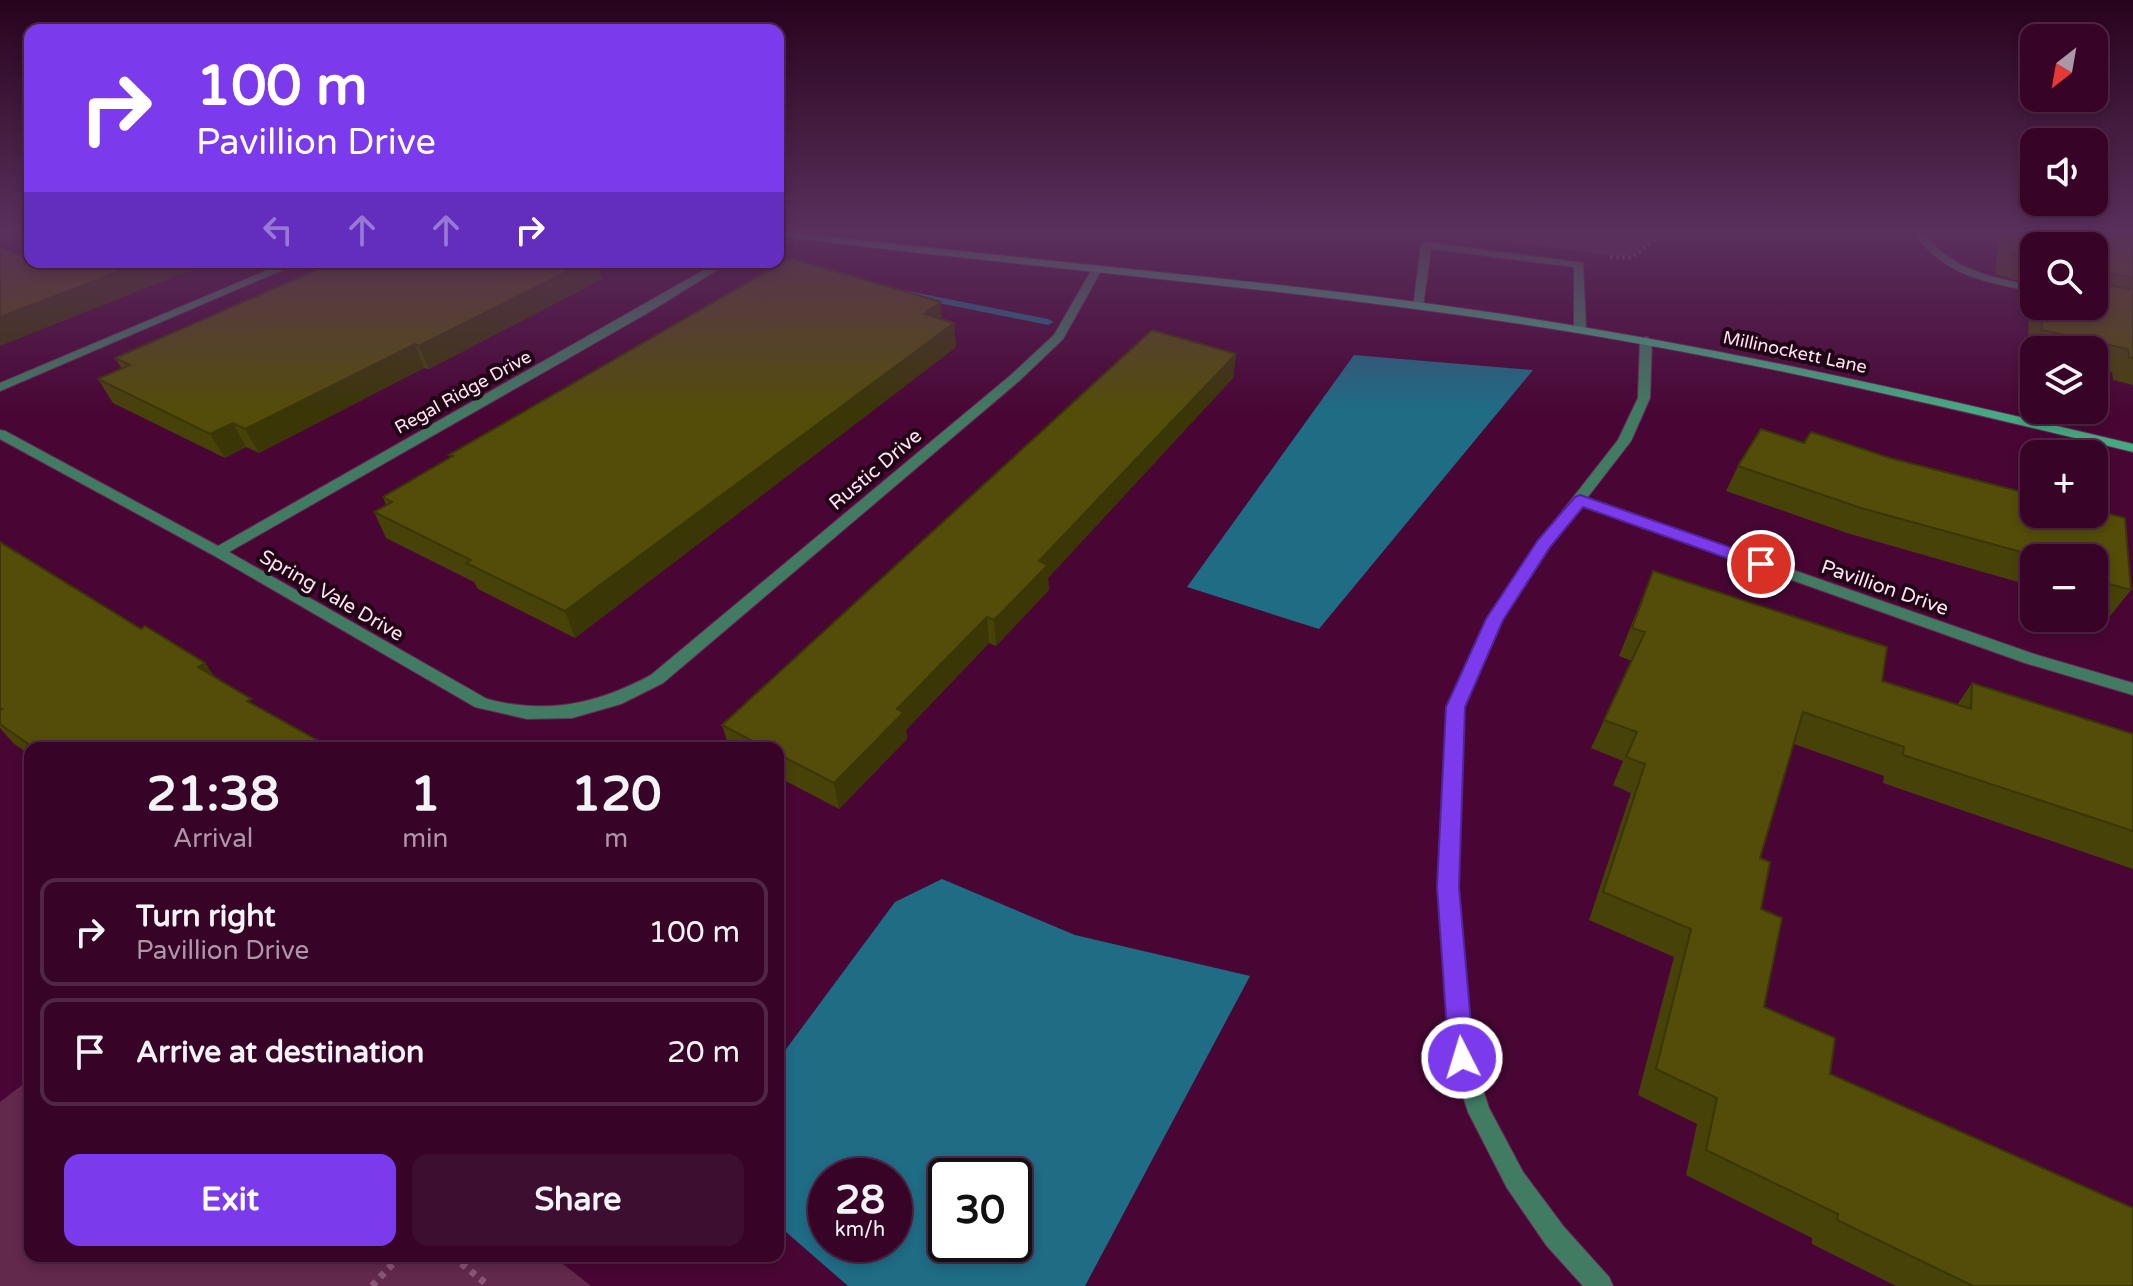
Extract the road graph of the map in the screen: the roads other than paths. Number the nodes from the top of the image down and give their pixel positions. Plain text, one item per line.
1 (223, 293) edge
2 (674, 293) edge
3 (1084, 293) edge
4 (1298, 293) edge
5 (1419, 293) edge
6 (1579, 293) edge
7 (1417, 306) junction
8 (1580, 330) junction
9 (1646, 340) junction
10 (0, 387) edge
11 (0, 434) edge
12 (2133, 448) edge
13 (1580, 500) junction
14 (218, 552) junction
15 (657, 679) joint
16 (2133, 689) edge
17 (1600, 1286) edge

1 - 10 street
2 - 14 street, Regal Ridge Drive
3 - 15 street, Rustic Drive
4 - 7 street, Millinockett Lane
5 - 7 street
6 - 8 street
7 - 8 street, Millinockett Lane
8 - 9 street, Millinockett Lane
9 - 12 street, Millinockett Lane
9 - 13 street
11 - 14 street, Spring Vale Drive
13 - 16 street, Pavillion Drive
13 - 17 street
14 - 15 street, Spring Vale Drive

